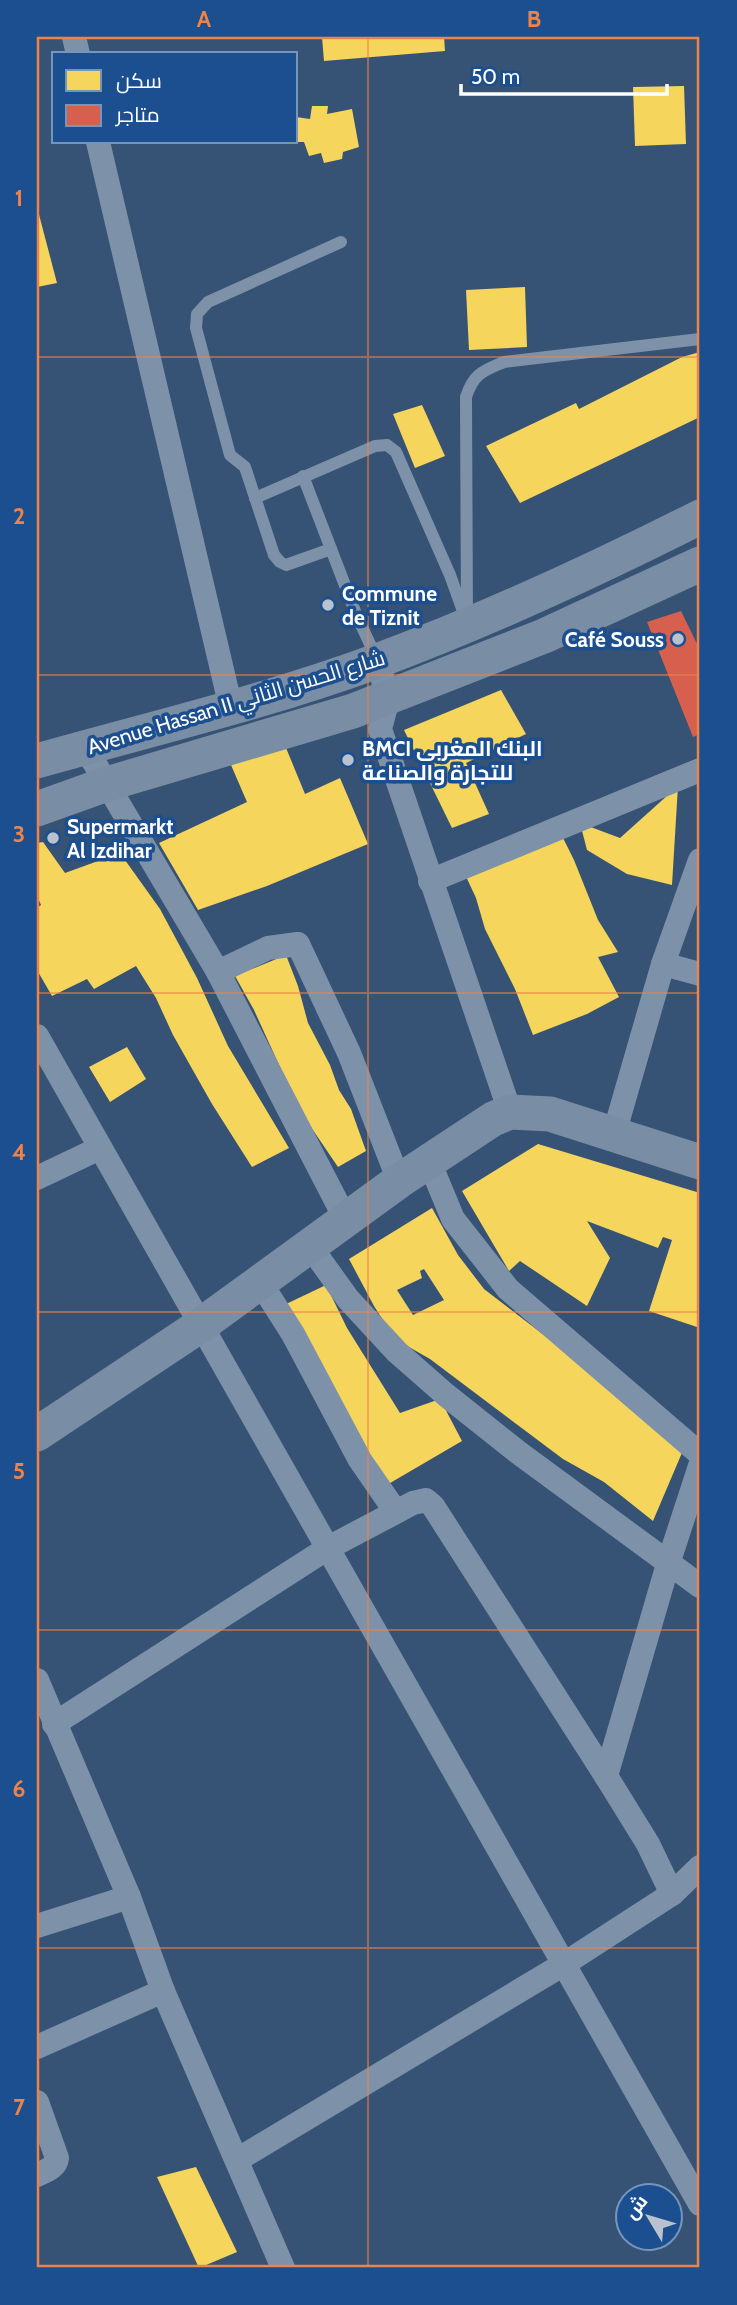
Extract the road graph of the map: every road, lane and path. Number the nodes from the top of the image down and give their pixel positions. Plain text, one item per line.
1 (98, 144) edge
2 (341, 242) dead end
3 (700, 339) edge
4 (303, 476) junction
5 (255, 498) junction
6 (700, 517) edge
7 (331, 549) junction
8 (700, 564) edge
9 (467, 624) junction
10 (378, 661) junction
11 (343, 673) junction
12 (231, 708) junction
13 (374, 713) junction
14 (85, 747) junction
15 (37, 761) edge
16 (700, 770) edge
17 (107, 784) junction
18 (37, 810) edge
19 (700, 860) edge
20 (430, 881) junction
21 (663, 964) junction
22 (218, 972) junction
23 (700, 975) edge
24 (37, 1036) edge
25 (510, 1112) junction
26 (614, 1134) junction
27 (100, 1148) junction
28 (429, 1161) junction
29 (700, 1162) edge
30 (37, 1178) edge
31 (399, 1181) junction
32 (346, 1220) junction
33 (310, 1246) junction
34 (260, 1282) junction
35 (201, 1325) junction
36 (37, 1434) edge
37 (700, 1454) edge
38 (700, 1466) edge
39 (396, 1512) junction
40 (328, 1548) junction
41 (668, 1564) junction
42 (700, 1586) edge
43 (37, 1681) edge
44 (54, 1724) junction
45 (606, 1776) junction
46 (700, 1867) edge
47 (672, 1894) junction
48 (129, 1897) junction
49 (37, 1926) edge
50 (564, 1964) junction
51 (163, 1991) junction
52 (37, 2047) edge
53 (37, 2102) edge
54 (237, 2160) junction
55 (37, 2175) edge
56 (700, 2204) edge
57 (283, 2268) edge

1 - 12 street
2 - 5 lane
3 - 9 lane
4 - 5 lane
4 - 7 lane
4 - 9 lane
5 - 7 lane
6 - 9 main road, Avenue Hassan II شارع الحسن الثاني
7 - 10 lane
8 - 13 main road, Avenue Hassan II شارع الحسن الثاني
9 - 10 main road, Avenue Hassan II شارع الحسن الثاني
10 - 11 main road, Avenue Hassan II شارع الحسن الثاني
10 - 13 street
11 - 12 main road, Avenue Hassan II شارع الحسن الثاني
11 - 13 street
12 - 14 main road, Avenue Hassan II شارع الحسن الثاني
13 - 17 main road, Avenue Hassan II شارع الحسن الثاني
13 - 20 street
14 - 15 main road, Avenue Hassan II شارع الحسن الثاني
14 - 17 street
16 - 20 street
17 - 18 main road, Avenue Hassan II شارع الحسن الثاني
17 - 22 street
19 - 21 street
20 - 25 street
21 - 23 street
21 - 26 street
22 - 31 street
22 - 32 street
24 - 27 street
25 - 26 main road
25 - 28 main road
26 - 29 main road
27 - 30 street
27 - 35 street
28 - 31 main road
28 - 37 street
31 - 32 main road
32 - 33 main road
33 - 34 main road
33 - 41 street
34 - 35 main road
34 - 39 street
35 - 36 main road
35 - 40 street
38 - 41 street
39 - 40 street
39 - 45 street
40 - 44 street
40 - 50 street
41 - 42 street
41 - 45 street
43 - 44 street
44 - 48 street
45 - 47 street
46 - 47 street
47 - 50 street
48 - 49 street
48 - 51 street
50 - 54 street
50 - 56 street
51 - 52 street
51 - 54 street
53 - 55 street
54 - 57 street

